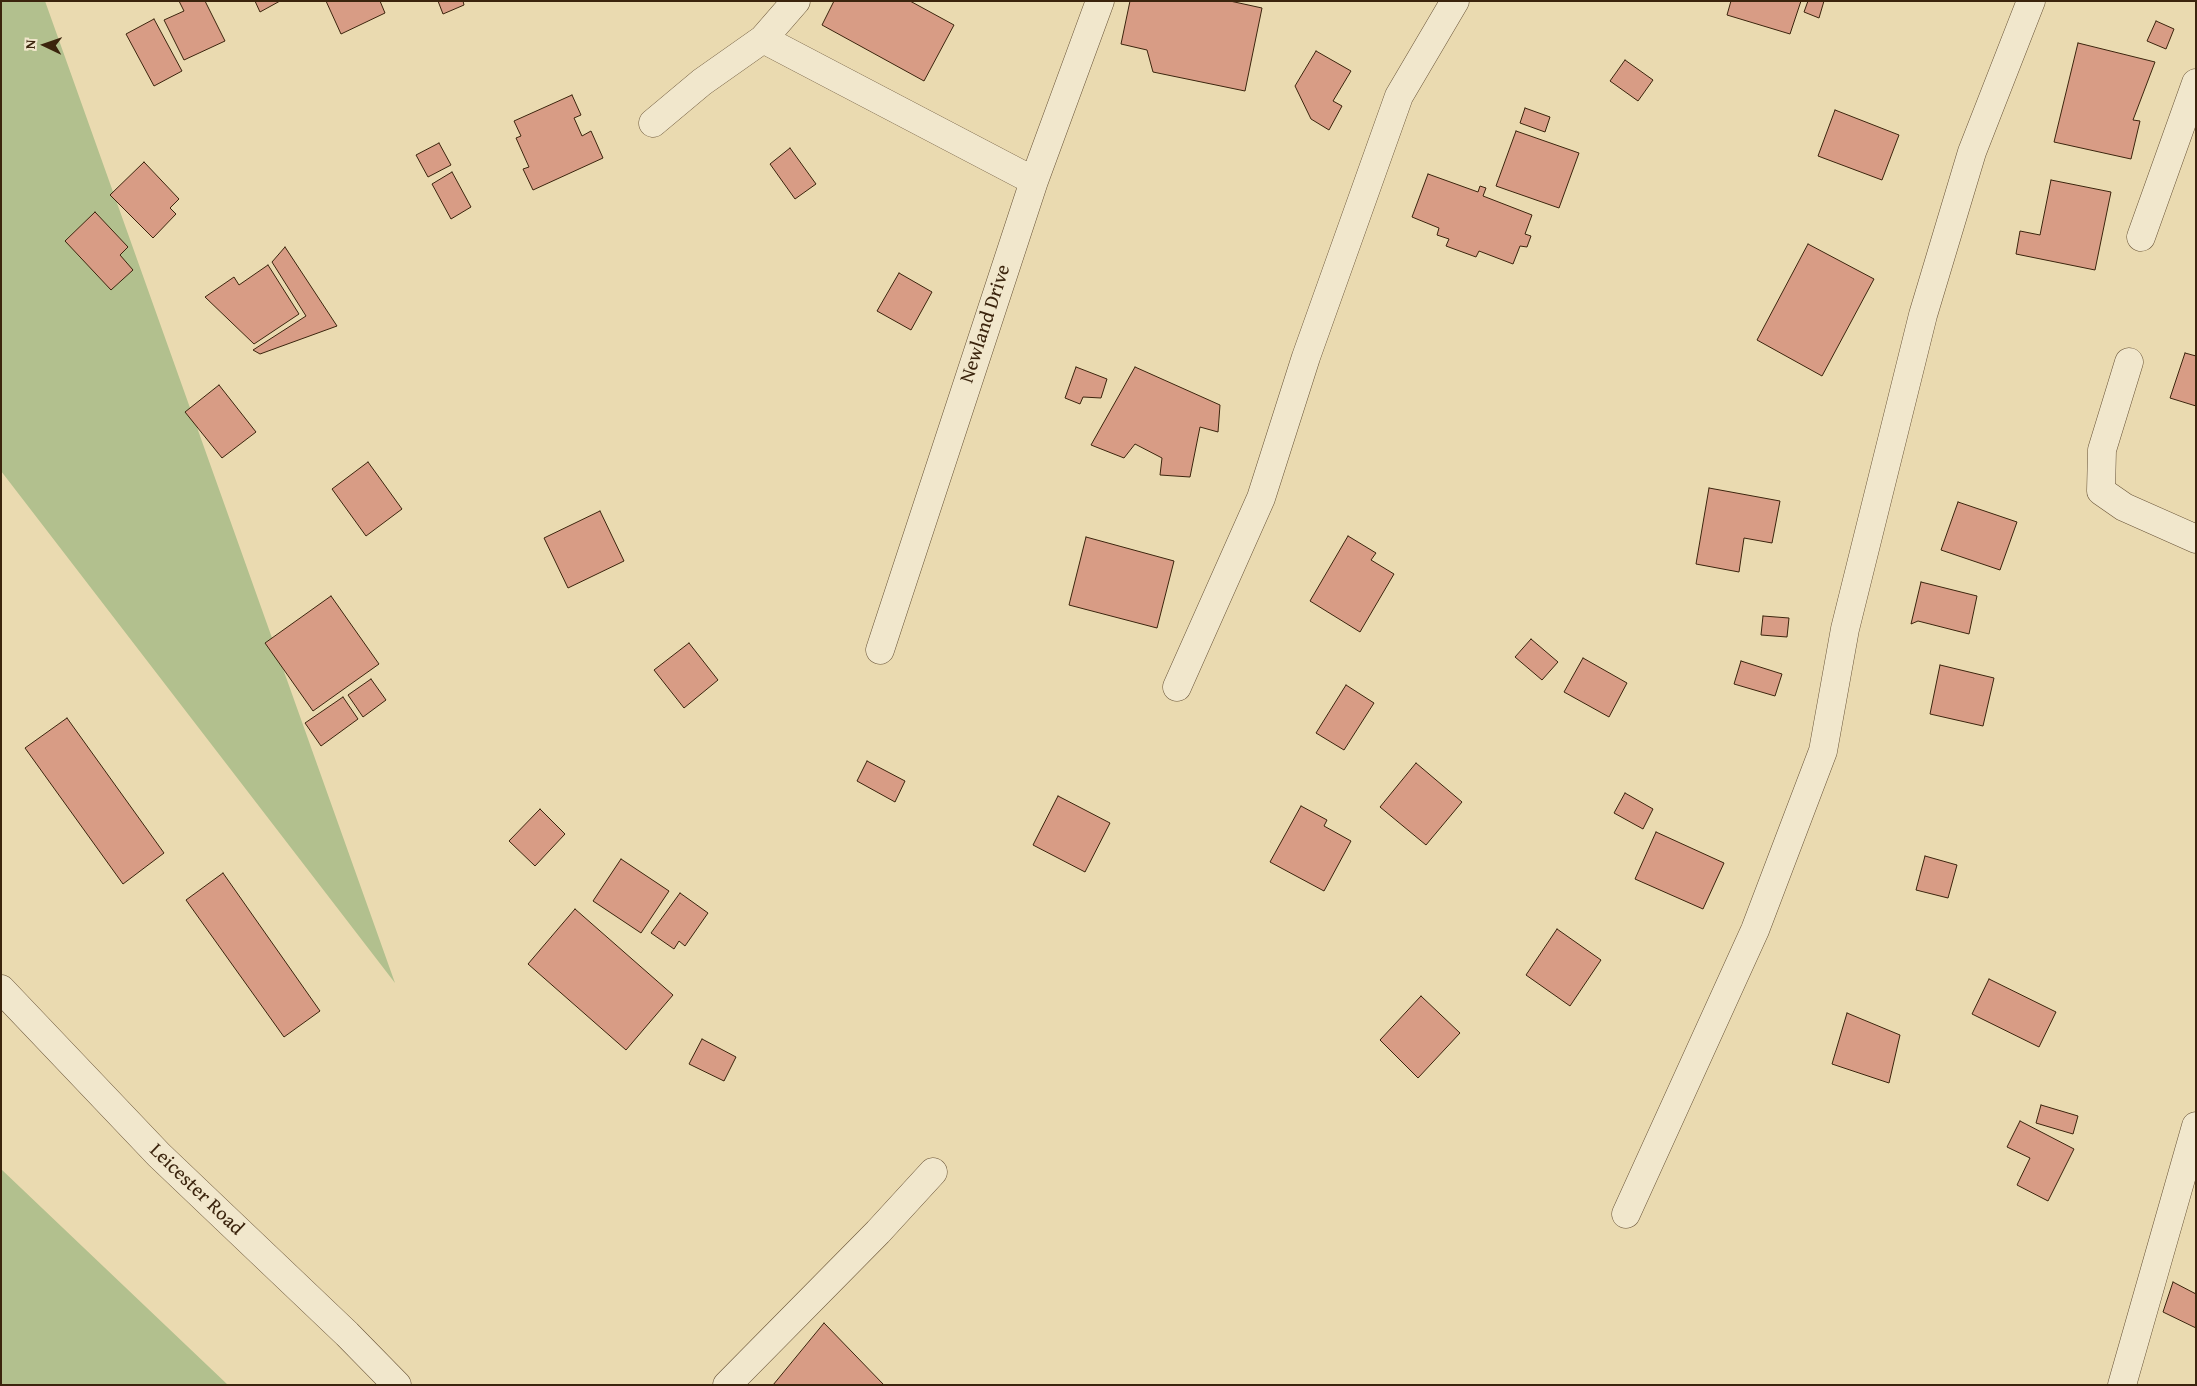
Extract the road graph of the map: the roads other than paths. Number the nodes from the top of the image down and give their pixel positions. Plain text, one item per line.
1 (796, 1) edge
2 (1100, 1) edge
3 (1456, 1) edge
4 (2032, 1) edge
5 (762, 38) junction
6 (2196, 83) edge
7 (653, 123) dead end
8 (1034, 181) junction
9 (2141, 237) dead end
10 (2129, 362) dead end
11 (2196, 539) edge
12 (880, 650) dead end
13 (1177, 687) dead end
14 (1, 989) edge
15 (2196, 1126) edge
16 (933, 1172) dead end
17 (1626, 1214) dead end
18 (397, 1385) edge
19 (727, 1385) edge
20 (2122, 1385) edge

1 - 5 street
2 - 8 street, Newland Drive
3 - 13 street
4 - 17 street
5 - 7 street
5 - 8 street
6 - 9 street
8 - 12 street, Newland Drive
10 - 11 street
14 - 18 street, Leicester Road
15 - 20 street
16 - 19 street

